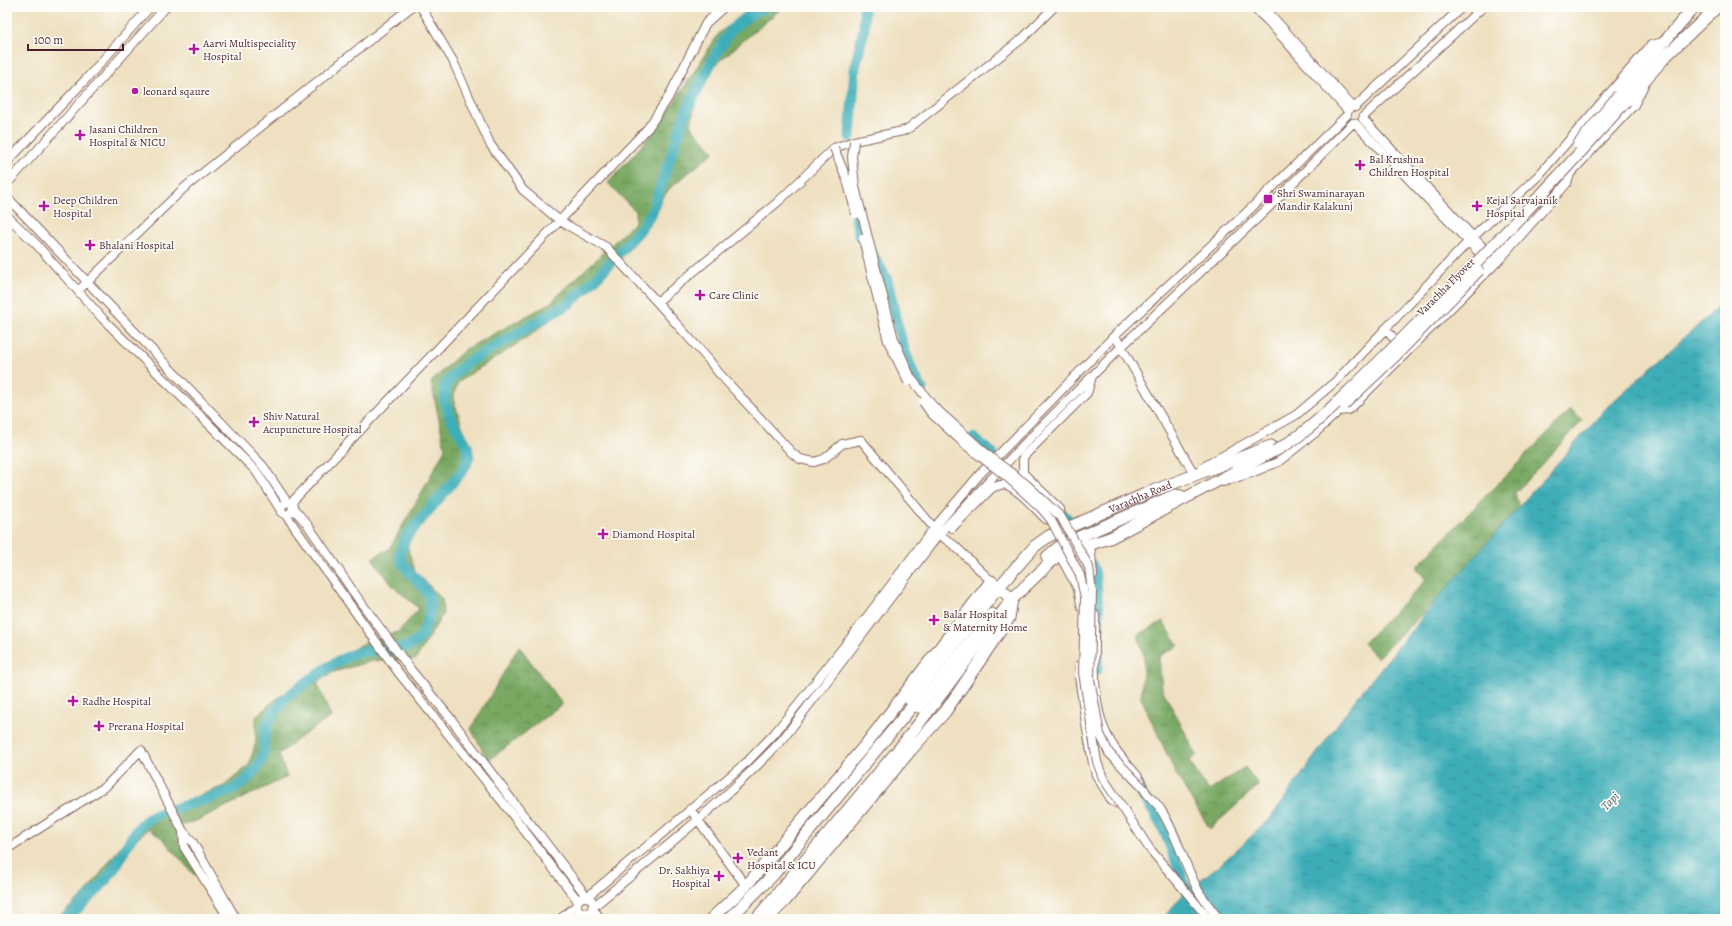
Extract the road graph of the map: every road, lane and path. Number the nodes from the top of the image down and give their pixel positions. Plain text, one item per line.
1 (150, 7) edge
2 (166, 7) edge
3 (411, 7) edge
4 (421, 7) edge
5 (724, 7) edge
6 (1054, 7) edge
7 (1263, 7) edge
8 (1266, 7) edge
9 (1462, 7) edge
10 (1483, 7) edge
11 (1694, 7) edge
12 (1717, 7) edge
13 (1253, 8) edge
14 (1664, 42) junction
15 (1648, 77) junction
16 (1623, 98) junction
17 (1351, 110) junction
18 (1363, 117) junction
19 (1354, 123) junction
20 (854, 141) junction
21 (834, 148) junction
22 (7, 162) edge
23 (1570, 174) junction
24 (7, 184) edge
25 (7, 197) edge
26 (1259, 200) junction
27 (1267, 209) junction
28 (7, 216) edge
29 (560, 221) junction
30 (1470, 240) junction
31 (1491, 260) junction
32 (88, 282) junction
33 (78, 291) junction
34 (658, 302) junction
35 (1385, 329) junction
36 (1115, 336) junction
37 (1121, 346) junction
38 (1407, 352) junction
39 (1092, 375) junction
40 (1341, 409) junction
41 (1273, 448) junction
42 (1186, 477) junction
43 (1206, 487) junction
44 (1185, 498) junction
45 (290, 505) junction
46 (283, 512) junction
47 (1061, 516) junction
48 (1051, 520) junction
49 (941, 533) junction
50 (1090, 544) junction
51 (1059, 554) junction
52 (1002, 591) junction
53 (1144, 789) junction
54 (1121, 805) junction
55 (690, 809) junction
56 (698, 819) junction
57 (182, 829) junction
58 (7, 849) edge
59 (746, 886) junction
60 (587, 897) junction
61 (577, 903) junction
62 (592, 908) junction
63 (585, 916) edge
64 (229, 919) edge
65 (236, 919) edge
66 (560, 919) edge
67 (576, 919) edge
68 (600, 919) edge
69 (711, 919) edge
70 (722, 919) edge
71 (729, 919) edge
72 (739, 919) edge
73 (756, 919) edge
74 (767, 919) edge
75 (1209, 919) edge
76 (1219, 919) edge

1 - 22 street
2 - 24 street
3 - 32 street
4 - 29 street
5 - 29 street
6 - 20 street
7 - 13 street
8 - 17 street
9 - 17 street
10 - 18 street
11 - 14 main road
12 - 15 main road, Varachha Flyover
13 - 17 street
14 - 16 main road, Varachha Flyover
14 - 30 street
15 - 16 main road, Varachha Flyover
15 - 23 street
16 - 41 main road, Varachha Flyover, bridge
17 - 18 street
17 - 19 street
17 - 26 street
18 - 19 street
18 - 30 street
19 - 27 street
19 - 30 street
20 - 21 street
20 - 47 street, bridge
21 - 34 street
21 - 48 street, bridge
23 - 31 street
23 - 38 street
25 - 32 street
26 - 27 street
26 - 36 street
27 - 37 street
28 - 33 street
29 - 34 street
29 - 45 street
30 - 31 street
30 - 35 street
31 - 40 street, bridge
32 - 33 street
32 - 45 street
33 - 46 street
34 - 49 street
35 - 38 street
35 - 42 street
36 - 37 street
36 - 49 street
37 - 39 street
37 - 42 street
38 - 40 street
39 - 47 street
39 - 49 street
40 - 43 street
41 - 42 main road, Varachha Flyover
41 - 43 main road, Varachha Flyover
42 - 52 main road
42 - 52 main road, Varachha Road
43 - 44 main road, Varachha Flyover
44 - 50 main road, Varachha Flyover
44 - 52 main road
45 - 46 street
45 - 60 street
46 - 61 street
47 - 53 street, bridge
48 - 49 street
48 - 54 street, bridge
49 - 52 street
49 - 55 street
49 - 56 street
50 - 51 main road, Varachha Flyover
50 - 53 street, bridge
51 - 52 main road
51 - 54 street, bridge
52 - 59 main road
52 - 70 main road
52 - 71 main road
52 - 72 main road
52 - 73 main road
52 - 74 main road
53 - 76 street
54 - 75 street
55 - 56 street
55 - 60 street
56 - 59 street
56 - 62 street
57 - 58 street
57 - 64 street
57 - 65 street
59 - 69 main road
60 - 61 street
60 - 62 street
61 - 63 street
61 - 66 street
62 - 63 street
62 - 68 street
63 - 67 street

